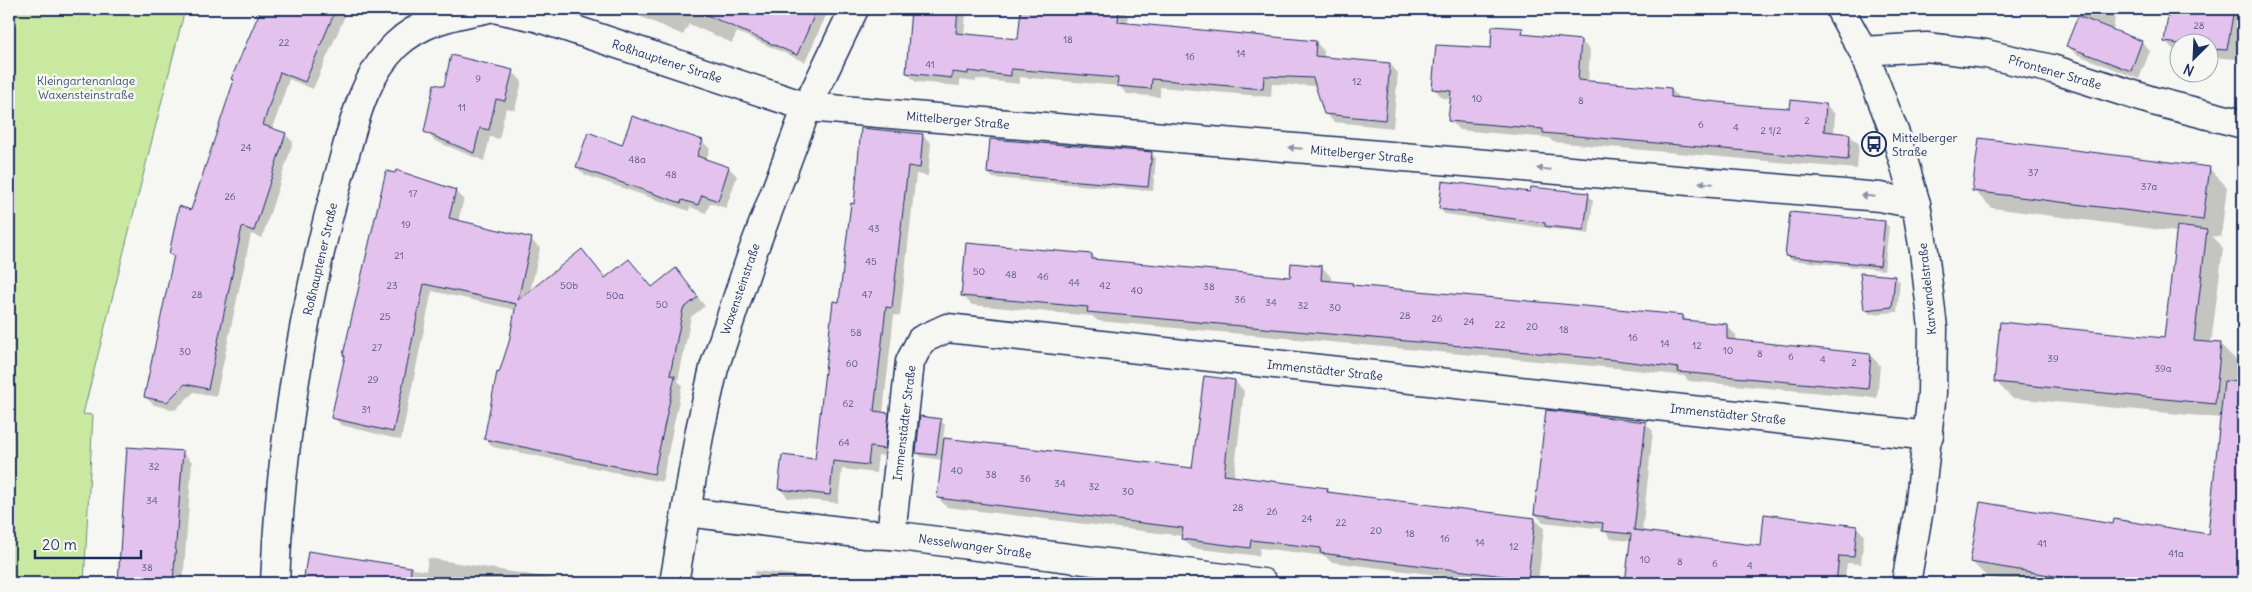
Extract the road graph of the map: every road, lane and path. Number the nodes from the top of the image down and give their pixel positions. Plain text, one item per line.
1 (486, 9) edge
2 (498, 9) edge
3 (854, 9) edge
4 (1840, 9) edge
5 (1863, 51) junction
6 (807, 107) junction
7 (2243, 124) edge
8 (1916, 204) junction
9 (1929, 436) junction
10 (687, 512) junction
11 (891, 535) junction
12 (275, 583) edge
13 (674, 583) edge
14 (1262, 583) edge
15 (1906, 583) edge

1 - 12 street, Roßhauptener Straße
2 - 6 street, Roßhauptener Straße
3 - 6 street, Waxensteinstraße
4 - 5 street, Karwendelstraße
5 - 7 street, Pfrontener Straße
5 - 8 street, Karwendelstraße
8 -> 6 street, Mittelberger Straße
6 - 10 street, Waxensteinstraße
8 - 9 street, Karwendelstraße
9 - 11 street, Immenstädter Straße
9 - 15 street, Karwendelstraße
10 - 11 street, Nesselwanger Straße
10 - 13 street, Waxensteinstraße
11 - 14 street, Nesselwanger Straße

